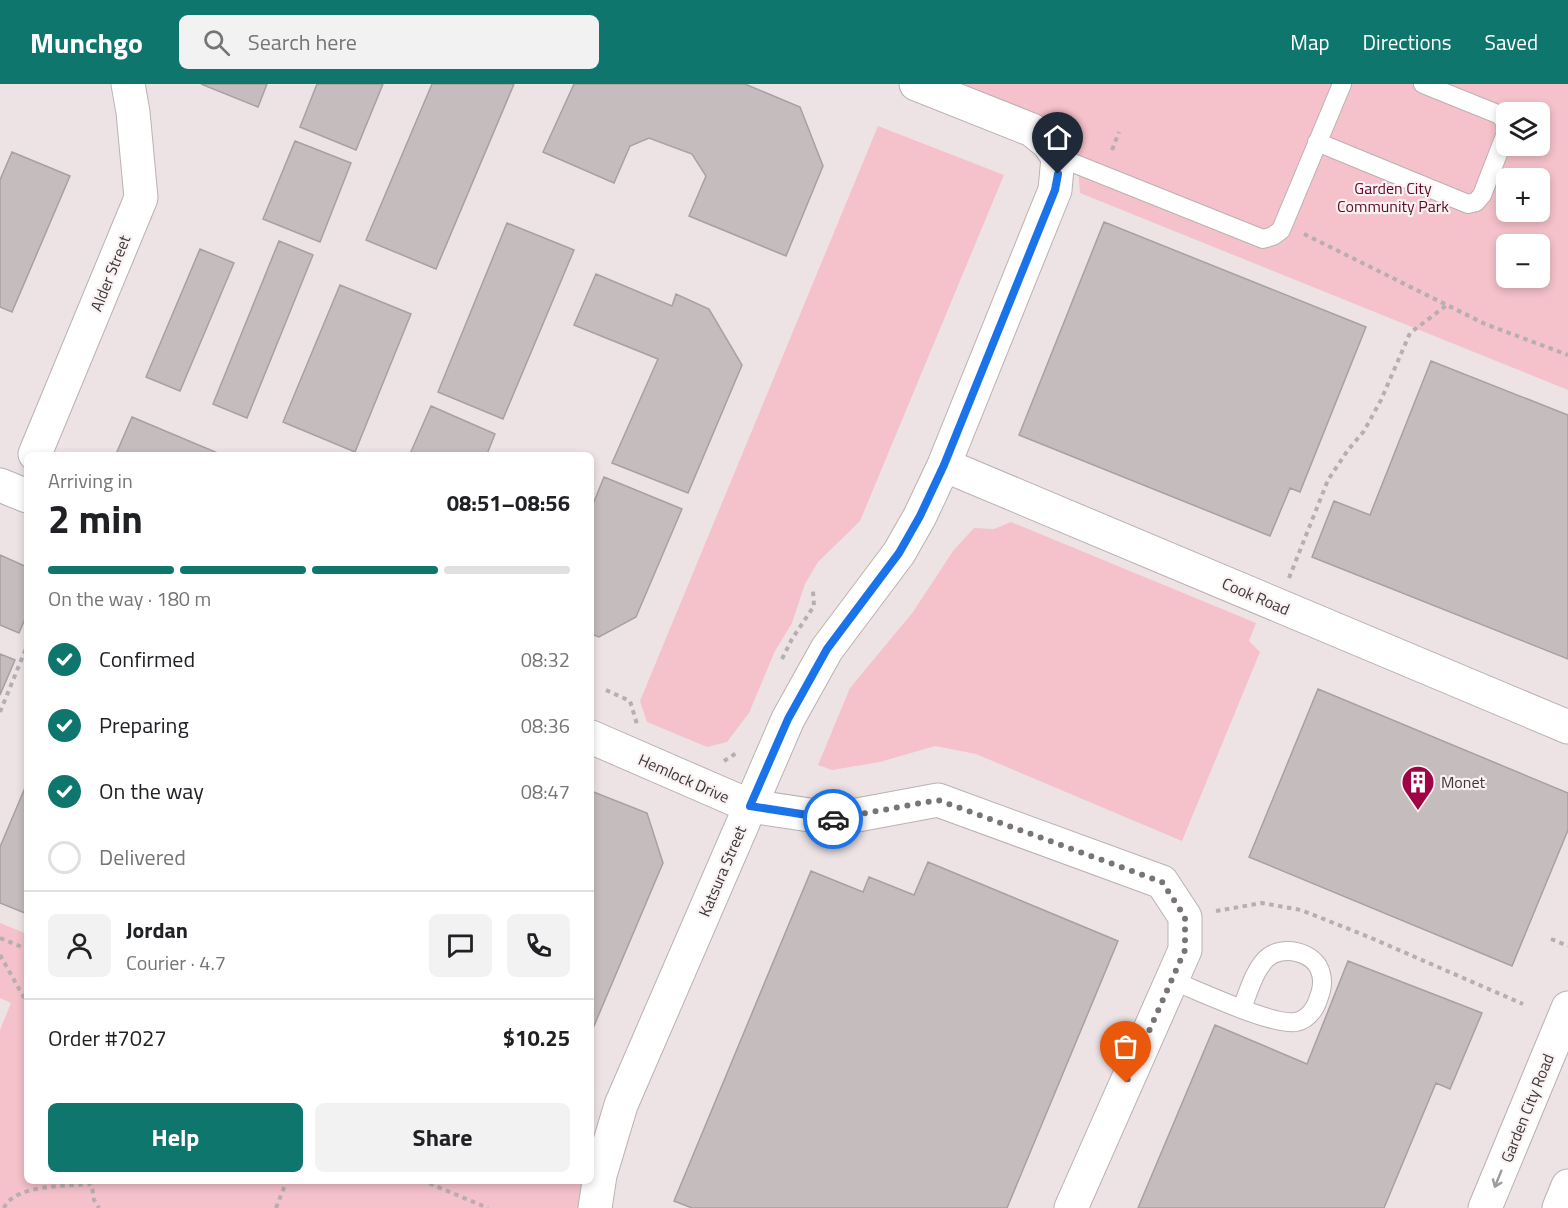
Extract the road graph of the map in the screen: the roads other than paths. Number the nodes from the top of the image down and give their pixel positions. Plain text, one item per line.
1 (128, 84) edge
2 (916, 84) edge
3 (1342, 84) edge
4 (1423, 84) edge
5 (1317, 142) junction
6 (1058, 157) junction
7 (36, 452) edge
8 (944, 465) junction
9 (1568, 728) edge
10 (594, 738) edge
11 (750, 806) junction
12 (1172, 980) junction
13 (1242, 1008) junction
14 (1568, 1008) edge
15 (1568, 1186) edge
16 (594, 1208) edge
17 (1071, 1208) edge
18 (1485, 1208) edge
19 (1559, 1208) edge

1 - 7 street, Alder Street
2 - 6 street
3 - 5 lane
4 - 5 lane
5 - 6 lane
6 - 8 street, Katsura Street
8 - 9 street, Cook Road
8 - 11 street, Katsura Street
10 - 11 street, Hemlock Drive
11 - 12 street, Hemlock Drive
11 - 16 street, Katsura Street
12 - 13 lane
12 - 17 street, Hemlock Drive
13 - 13 lane
14 -> 18 street, Garden City Road
15 - 19 street

